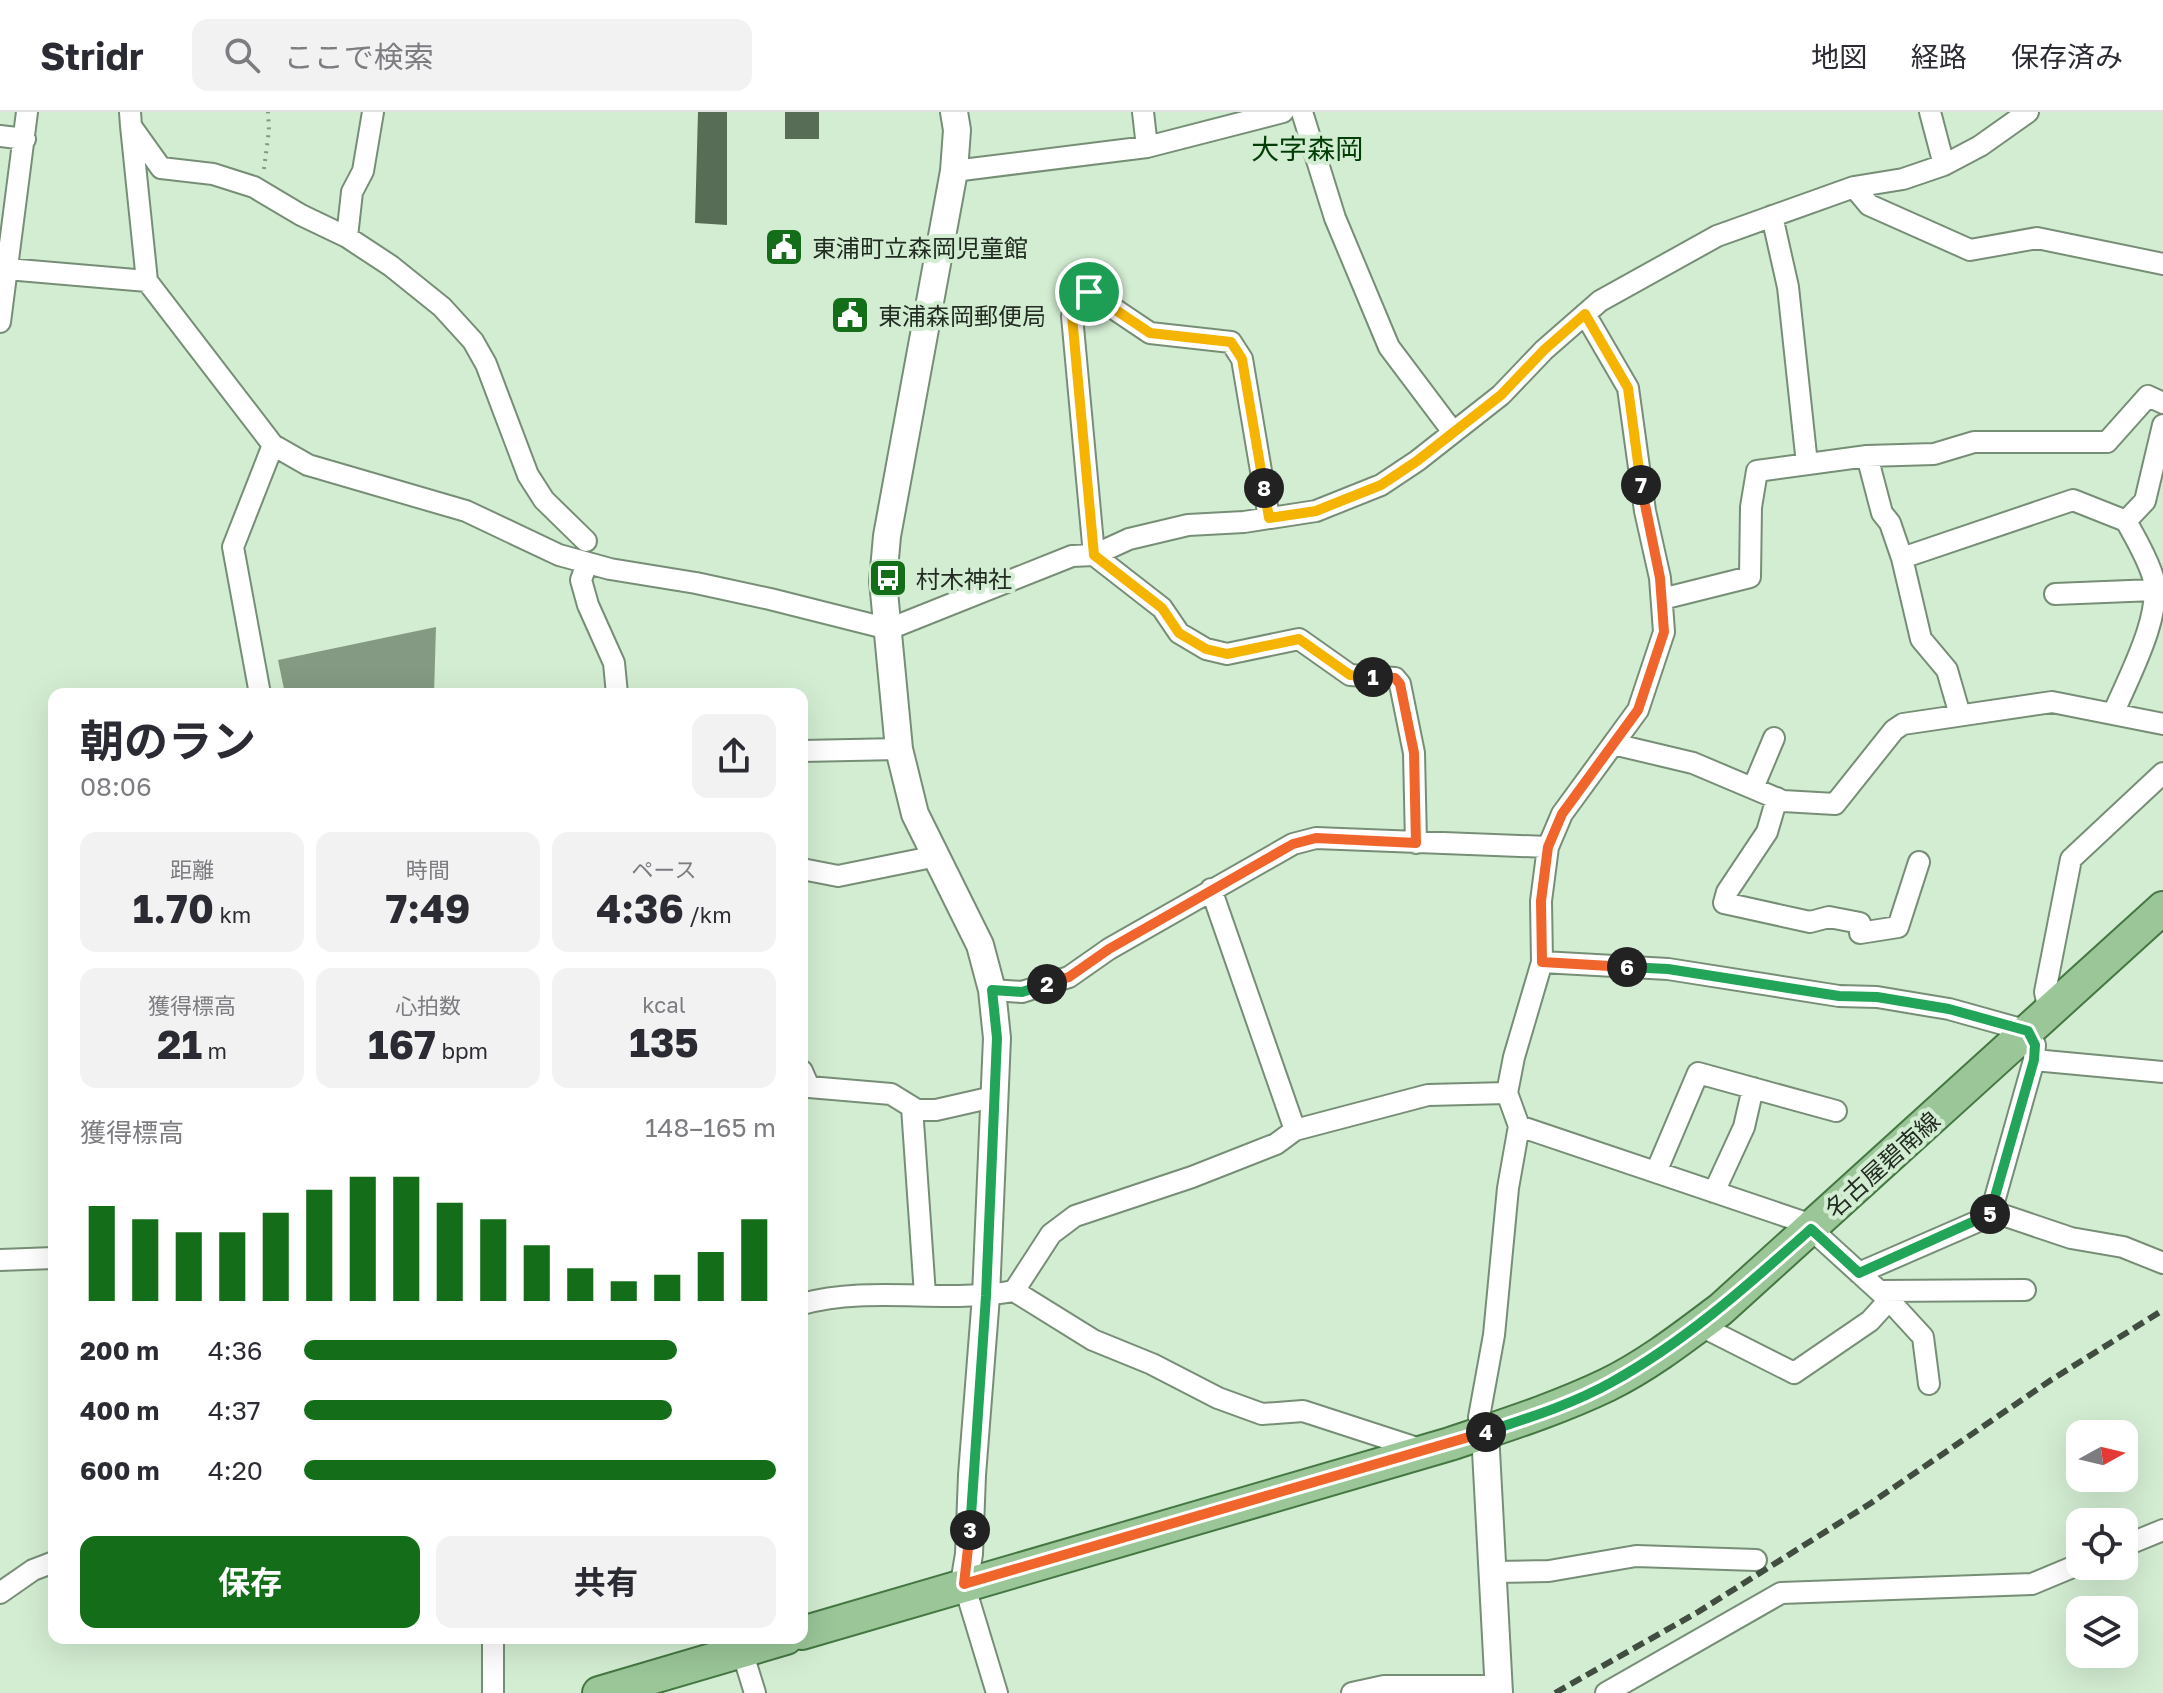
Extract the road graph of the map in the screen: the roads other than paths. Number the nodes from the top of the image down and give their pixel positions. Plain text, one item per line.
1 (27, 112) edge
2 (373, 112) edge
3 (954, 112) edge
4 (1143, 112) edge
5 (1283, 112) edge
6 (1302, 112) edge
7 (1930, 112) edge
8 (2028, 112) edge
9 (131, 119) edge
10 (0, 136) edge
11 (25, 139) junction
12 (1147, 147) junction
13 (1944, 165) junction
14 (954, 171) junction
15 (1854, 187) junction
16 (1772, 216) junction
17 (347, 237) junction
18 (2163, 264) edge
19 (7, 269) junction
20 (147, 281) junction
21 (1585, 314) junction
22 (0, 322) edge
23 (2163, 403) edge
24 (2163, 425) edge
25 (1453, 432) junction
26 (273, 445) junction
27 (1867, 456) junction
28 (1807, 464) junction
29 (1269, 518) junction
30 (2126, 521) junction
31 (586, 541) dead end
32 (1094, 555) junction
33 (1902, 558) junction
34 (587, 563) junction
35 (2154, 590) junction
36 (2055, 594) dead end
37 (1662, 599) junction
38 (889, 629) junction
39 (259, 688) edge
40 (616, 688) edge
41 (2113, 714) junction
42 (1960, 715) junction
43 (2163, 724) edge
44 (1774, 738) dead end
45 (1613, 744) junction
46 (899, 749) junction
47 (808, 751) edge
48 (2163, 773) edge
49 (1753, 788) junction
50 (1777, 798) junction
51 (1416, 843) junction
52 (1548, 847) junction
53 (937, 856) junction
54 (1919, 862) dead end
55 (808, 870) edge
56 (1211, 889) junction
57 (2163, 908) edge
58 (1542, 962) junction
59 (992, 990) junction
60 (2037, 1034) junction
61 (2163, 1072) edge
62 (808, 1085) edge
63 (1753, 1088) junction
64 (1507, 1093) junction
65 (993, 1097) junction
66 (912, 1107) junction
67 (1836, 1111) dead end
68 (1519, 1126) junction
69 (1295, 1130) junction
70 (1656, 1172) junction
71 (1714, 1192) junction
72 (1991, 1211) junction
73 (1813, 1227) junction
74 (48, 1258) edge
75 (0, 1260) edge
76 (2163, 1263) edge
77 (1859, 1273) junction
78 (2025, 1290) dead end
79 (1014, 1291) junction
80 (925, 1295) junction
81 (986, 1296) junction
82 (1884, 1296) junction
83 (808, 1303) edge
84 (1699, 1325) junction
85 (1929, 1384) dead end
86 (1485, 1432) junction
87 (1423, 1450) junction
88 (2163, 1530) edge
89 (2138, 1540) edge
90 (1756, 1560) dead end
91 (48, 1564) edge
92 (2066, 1570) edge
93 (1492, 1572) junction
94 (964, 1584) junction
95 (0, 1593) edge
96 (808, 1631) edge
97 (493, 1644) edge
98 (766, 1644) edge
99 (742, 1651) junction
100 (1499, 1690) edge
101 (493, 1693) edge
102 (599, 1693) edge
103 (755, 1693) edge
104 (997, 1693) edge
105 (1352, 1693) edge
106 (1606, 1693) edge

1 - 11 street
2 - 17 street
3 - 14 street
4 - 12 street
5 - 12 street
6 - 25 street
7 - 13 street
8 - 13 street
9 - 17 street
9 - 20 street
10 - 11 street
11 - 19 street
12 - 14 street
13 - 15 street
14 - 38 street
15 - 16 street
15 - 18 street
16 - 21 street
16 - 28 street
17 - 31 street
19 - 20 street
19 - 22 street
20 - 26 street
21 - 25 street
21 - 37 street
23 - 27 street
24 - 30 street
25 - 29 street
26 - 34 street
26 - 39 street
27 - 28 street
27 - 33 street
28 - 37 street
29 - 32 street
29 - 32 street
30 - 33 street
30 - 35 street
32 - 38 street
32 - 51 street
33 - 42 street
34 - 38 street
34 - 40 street
35 - 36 street
35 - 41 street
37 - 45 street
38 - 46 street
41 - 42 street
41 - 43 street
42 - 50 street
44 - 49 street
45 - 49 street
45 - 52 street
46 - 47 street
46 - 53 street
48 - 60 street
49 - 50 street
50 - 54 street
51 - 52 street
51 - 56 street
52 - 58 street
53 - 55 street
53 - 59 street
56 - 59 street
56 - 69 street
57 - 60 main road, 名古屋碧南線
58 - 60 street
58 - 64 street
59 - 65 street
60 - 61 street
60 - 72 street
60 - 73 main road, 名古屋碧南線
62 - 66 street
63 - 67 street
63 - 70 street
63 - 71 street
64 - 68 street
64 - 69 street
65 - 66 street
65 - 81 street
66 - 80 street
68 - 70 street
68 - 86 street
69 - 79 street
70 - 71 street
71 - 73 street
72 - 76 street
72 - 77 street
73 - 77 street
73 - 84 main road, 名古屋碧南線
74 - 75 street
77 - 82 street
78 - 82 street
79 - 81 street
79 - 87 street
80 - 81 street
80 - 83 street
81 - 94 street
82 - 84 street
82 - 85 street
84 - 86 main road, 名古屋碧南線
86 - 87 main road, 名古屋碧南線
86 - 93 street
87 - 94 main road, 名古屋碧南線
88 - 89 street
90 - 93 street
91 - 95 street
92 - 106 street
93 - 100 street
94 - 96 main road, 名古屋碧南線
94 - 104 street
97 - 101 street
98 - 99 main road
99 - 102 main road
99 - 103 street
100 - 105 street

